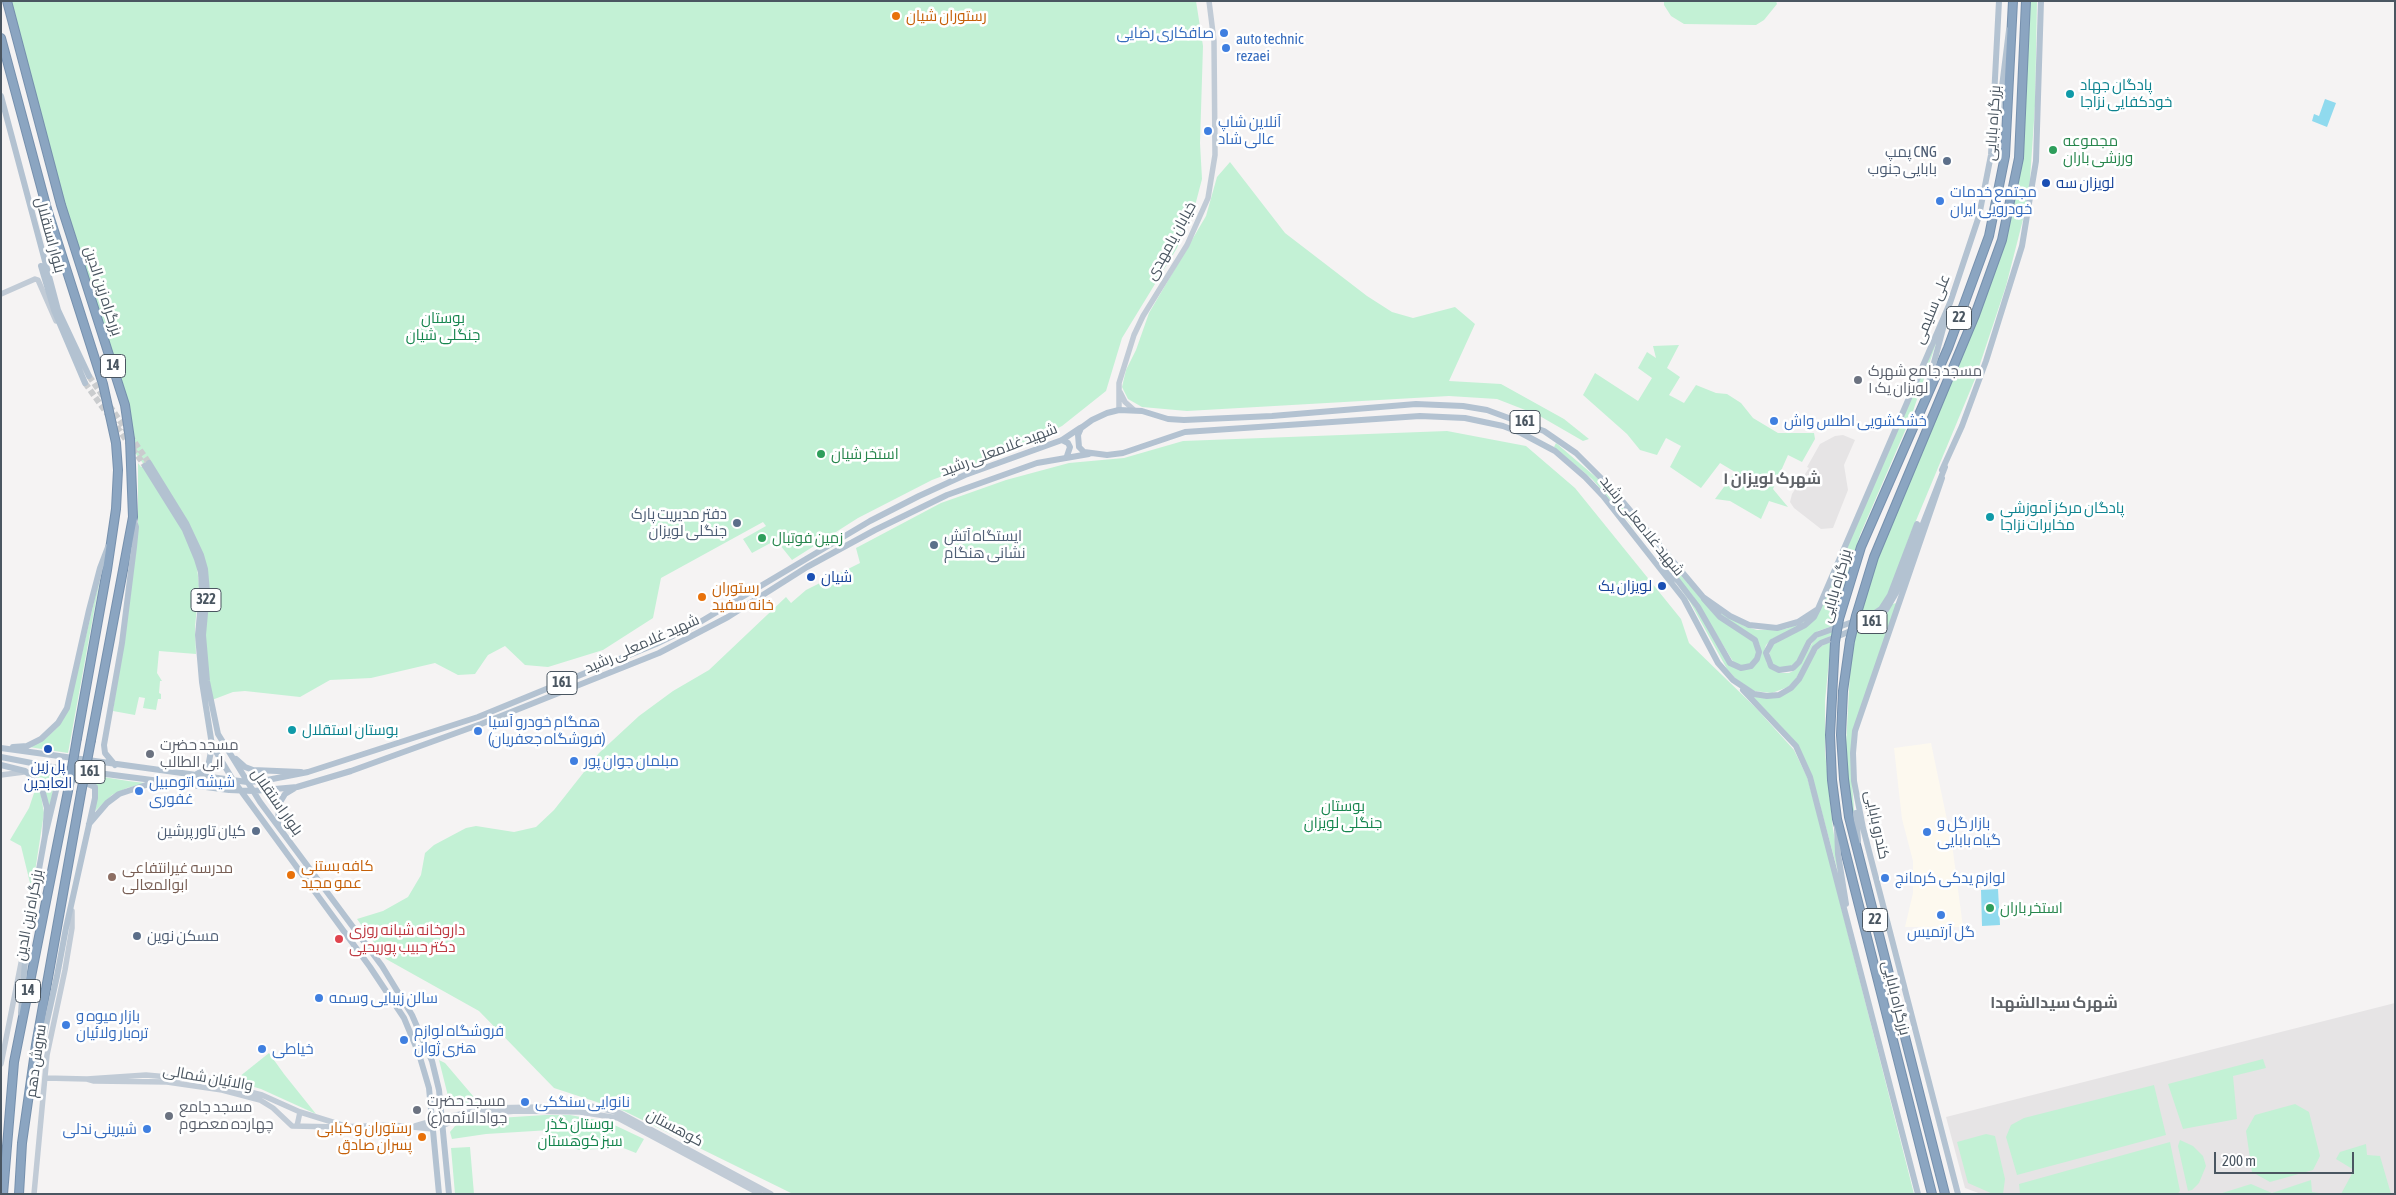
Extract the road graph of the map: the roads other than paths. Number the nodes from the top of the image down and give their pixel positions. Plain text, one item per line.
1 (7, 1) edge
2 (1209, 1) edge
3 (1999, 1) edge
4 (2013, 1) edge
5 (2026, 1) edge
6 (2041, 1) edge
7 (2012, 16) junction
8 (1, 38) edge
9 (1, 96) edge
10 (1, 113) edge
11 (1991, 155) junction
12 (1, 294) edge
13 (1950, 303) junction
14 (62, 330) junction
15 (1119, 382) junction
16 (1924, 400) junction
17 (1119, 410) junction
18 (1134, 410) junction
19 (1081, 428) junction
20 (1062, 440) junction
21 (1092, 454) junction
22 (1067, 456) junction
23 (1945, 467) junction
24 (133, 517) junction
25 (111, 541) junction
26 (1651, 556) junction
27 (1703, 597) junction
28 (1818, 609) junction
29 (1733, 680) junction
30 (212, 745) junction
31 (226, 747) junction
32 (1, 748) edge
33 (105, 753) junction
34 (1, 757) edge
35 (98, 763) junction
36 (1, 765) edge
37 (115, 765) junction
38 (25, 771) junction
39 (89, 772) junction
40 (308, 772) junction
41 (197, 774) junction
42 (1, 775) edge
43 (233, 780) junction
44 (158, 781) junction
45 (1854, 781) junction
46 (247, 782) junction
47 (297, 787) junction
48 (241, 791) junction
49 (253, 791) junction
50 (1837, 819) junction
51 (89, 824) junction
52 (278, 827) junction
53 (45, 836) junction
54 (1858, 857) junction
55 (72, 902) junction
56 (1850, 932) junction
57 (27, 936) junction
58 (21, 1021) junction
59 (34, 1062) junction
60 (1, 1064) edge
61 (45, 1078) junction
62 (224, 1087) junction
63 (292, 1109) junction
64 (488, 1110) junction
65 (300, 1112) junction
66 (443, 1118) junction
67 (432, 1121) junction
68 (285, 1122) junction
69 (444, 1125) junction
70 (296, 1126) junction
71 (346, 1126) junction
72 (414, 1126) junction
73 (432, 1129) junction
74 (3, 1194) edge
75 (18, 1194) edge
76 (34, 1194) edge
77 (439, 1194) edge
78 (449, 1194) edge
79 (760, 1194) edge
80 (771, 1194) edge
81 (1919, 1194) edge
82 (1932, 1194) edge
83 (1945, 1194) edge
84 (1958, 1194) edge

1 - 24 highway, بزرگراه زین الدین / 14
2 - 15 main road, خیابان یامهدی
3 - 11 main road, علی سلیمی
4 - 7 highway, بزرگراه بابایی / 22
5 - 54 highway, بزرگراه بابایی / 22, bridge
6 - 23 main road
7 - 11 main road
7 - 16 highway, بزرگراه بابایی / 22
8 - 25 highway, بزرگراه زین الدین / 14
9 - 14 main road, بلوار استقلال
10 - 14 main road, بلوار استقلال
11 - 13 main road, علی سلیمی
12 - 14 main road
13 - 16 main road
13 - 28 main road, علی سلیمی
15 - 17 main road, خیابان یامهدی
15 - 18 main road
16 - 50 highway, بزرگراه بابایی / 22, bridge
17 - 18 main road, شهید غلامعلی رشید
17 - 19 main road, شهید غلامعلی رشید
18 - 27 main road, شهید غلامعلی رشید / 161
19 - 20 main road, شهید غلامعلی رشید / 161
19 - 21 main road
20 - 22 main road
20 - 40 main road, شهید غلامعلی رشید / 161
21 - 22 main road, شهید غلامعلی رشید / 161
21 - 26 main road, شهید غلامعلی رشید / 161
22 - 47 main road, شهید غلامعلی رشید / 161
23 - 28 main road, علی سلیمی
23 - 29 main road, شهید غلامعلی رشید / 161
23 - 45 main road, کندرو بابایی
24 - 33 main road
24 - 59 highway, بزرگراه زین الدین / 14, bridge
25 - 32 main road
25 - 58 highway, بزرگراه زین الدین / 14, bridge
26 - 27 main road
26 - 29 main road, شهید غلامعلی رشید / 161
27 - 28 main road, شهید غلامعلی رشید / 161
29 - 56 main road
30 - 31 main road, بلوار استقلال / 322
30 - 41 main road
30 - 43 main road, بلوار استقلال
31 - 40 main road
31 - 46 main road, بلوار استقلال / 322
32 - 35 main road, شهید غلامعلی رشید / 161
33 - 35 main road
33 - 37 main road
34 - 39 main road, شهید غلامعلی رشید / 161
35 - 37 main road, شهید غلامعلی رشید / 161
35 - 39 main road
36 - 38 main road
37 - 41 main road, شهید غلامعلی رشید / 161
38 - 42 main road
38 - 53 main road
39 - 44 main road, شهید غلامعلی رشید / 161
40 - 46 main road, شهید غلامعلی رشید / 161
41 - 43 main road, شهید غلامعلی رشید / 161
43 - 46 main road, شهید غلامعلی رشید / 161
43 - 48 main road, بلوار استقلال
44 - 48 main road, شهید غلامعلی رشید / 161
44 - 51 main road
45 - 54 main road
45 - 84 main road, کندرو بابایی
46 - 49 main road, بلوار استقلال / 322
47 - 49 main road, شهید غلامعلی رشید / 161
47 - 52 main road
48 - 49 main road, شهید غلامعلی رشید / 161
48 - 67 main road, بلوار استقلال
49 - 52 main road, بلوار استقلال / 322
50 - 56 main road
50 - 82 highway, بزرگراه بابایی / 22
51 - 53 main road
51 - 55 main road
52 - 66 main road, بلوار استقلال / 322
53 - 57 main road
54 - 83 highway, بزرگراه بابایی / 22
55 - 59 main road
55 - 61 main road, سروش دهم
56 - 81 main road
57 - 58 main road
57 - 60 main road
58 - 74 highway, بزرگراه زین الدین / 14
59 - 75 highway, بزرگراه زین الدین / 14
61 - 62 main road, والائیان شمالی
61 - 76 main road, سروش دهم
62 - 63 main road, والائیان شمالی
62 - 68 main road, والائیان شمالی
63 - 65 main road, والائیان شمالی
63 - 68 main road
64 - 66 main road, کوهستان
64 - 69 main road, کوهستان
64 - 79 main road, کوهستان
64 - 80 main road, کوهستان
65 - 70 main road
65 - 71 main road, والائیان شمالی
66 - 67 main road
66 - 69 main road, بلوار استقلال / 322
67 - 72 main road, والائیان شمالی
67 - 73 main road, بلوار استقلال
68 - 70 main road, والائیان شمالی
69 - 73 main road
69 - 78 main road, بلوار استقلال / 322
70 - 71 main road, والائیان شمالی
71 - 72 main road, والائیان شمالی
72 - 73 main road, والائیان شمالی
73 - 77 main road, بلوار استقلال

